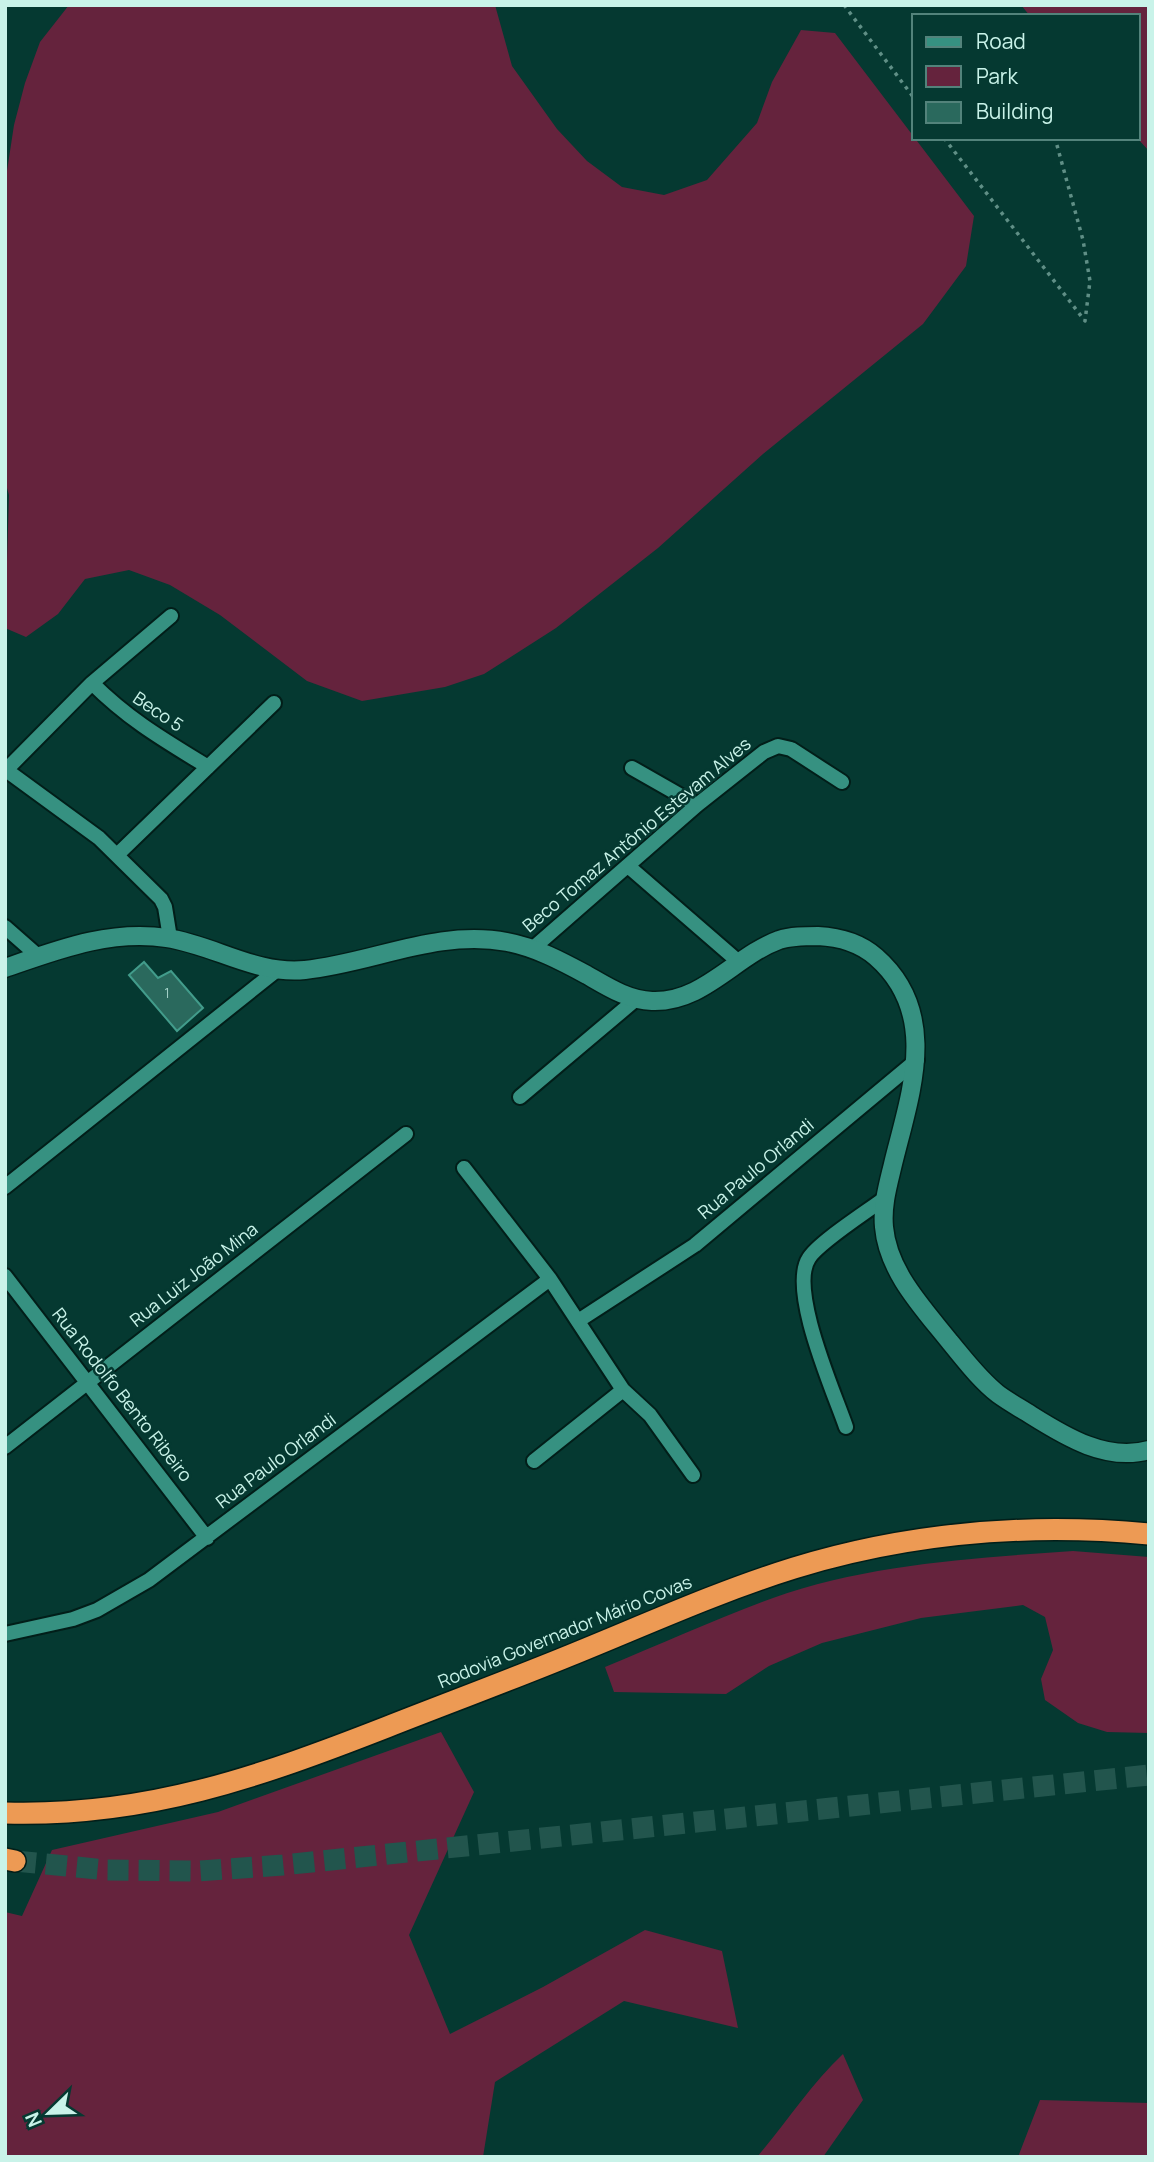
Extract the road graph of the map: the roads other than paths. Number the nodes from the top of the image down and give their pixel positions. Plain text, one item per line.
1 (171, 616) dead end
2 (92, 682) junction
3 (274, 703) dead end
4 (208, 767) junction
5 (632, 768) dead end
6 (5, 771) edge
7 (842, 782) dead end
8 (697, 805) junction
9 (117, 855) junction
10 (628, 866) junction
11 (5, 927) edge
12 (170, 938) junction
13 (531, 950) junction
14 (38, 956) junction
15 (740, 963) junction
16 (5, 968) edge
17 (277, 970) junction
18 (635, 1000) junction
19 (917, 1060) junction
20 (520, 1097) dead end
21 (406, 1134) dead end
22 (464, 1168) dead end
23 (5, 1187) edge
24 (885, 1198) junction
25 (5, 1276) edge
26 (550, 1279) junction
27 (578, 1321) junction
28 (88, 1382) junction
29 (623, 1390) junction
30 (846, 1427) dead end
31 (5, 1447) edge
32 (1149, 1450) edge
33 (534, 1461) dead end
34 (693, 1475) dead end
35 (1149, 1534) edge
36 (207, 1538) junction
37 (5, 1634) edge
38 (5, 1813) edge

1 - 2 street
2 - 4 street, Beco 5
2 - 6 street
3 - 4 street
4 - 9 street
5 - 8 street
6 - 9 street
7 - 8 street, Beco Tomaz Antônio Estevam Alves
8 - 10 street, Beco Tomaz Antônio Estevam Alves
9 - 12 street
10 - 13 street, Beco Tomaz Antônio Estevam Alves
10 - 15 street
11 - 14 street
12 - 14 street
12 - 17 street
13 - 17 street
13 - 18 street
14 - 16 street
15 - 18 street
15 - 19 street
17 - 23 street
18 - 20 street
19 - 24 street
19 - 27 street, Rua Paulo Orlandi
21 - 28 street, Rua Luiz João Mina
22 - 26 street
24 - 30 street
24 - 32 street
25 - 28 street, Rua Rodolfo Bento Ribeiro
26 - 27 street
26 - 36 street, Rua Paulo Orlandi
27 - 29 street
28 - 31 street, Rua Luiz João Mina
28 - 36 street, Rua Rodolfo Bento Ribeiro
29 - 33 street
29 - 34 street
35 - 38 highway, Rodovia Governador Mário Covas
36 - 37 street, Rua Paulo Orlandi

